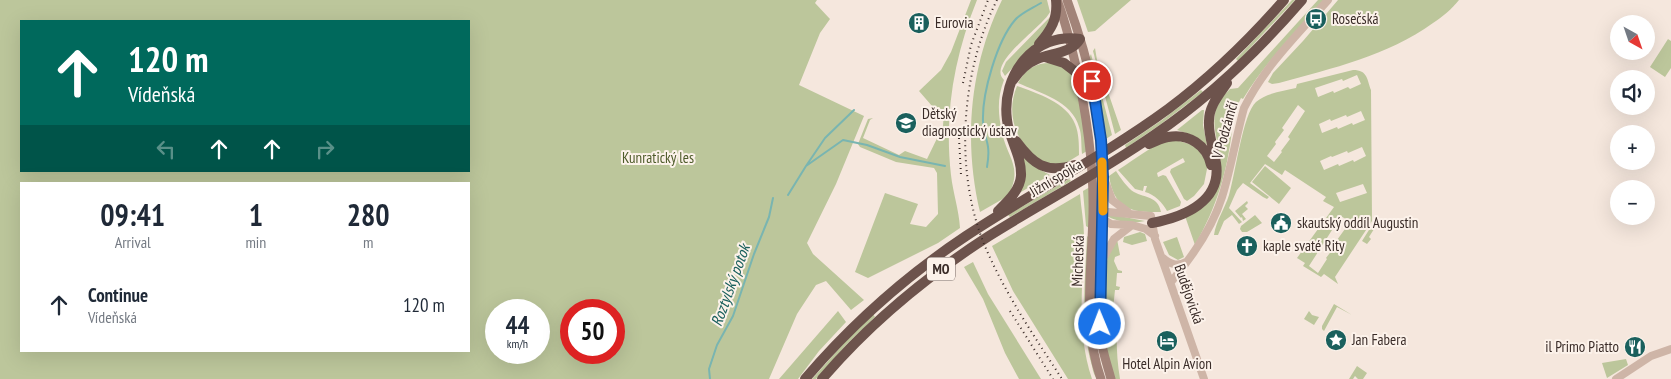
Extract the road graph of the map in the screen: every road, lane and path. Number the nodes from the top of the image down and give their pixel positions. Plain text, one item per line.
1 (1056, 0) edge
2 (1067, 0) edge
3 (1284, 0) edge
4 (1302, 0) edge
5 (1328, 0) edge
6 (1069, 37) junction
7 (1080, 39) junction
8 (1071, 48) junction
9 (1035, 50) junction
10 (1044, 57) junction
11 (1236, 70) junction
12 (1077, 73) junction
13 (1013, 80) junction
14 (1009, 132) junction
15 (1124, 155) junction
16 (1071, 169) junction
17 (1103, 177) junction
18 (1004, 209) junction
19 (1132, 214) junction
20 (1093, 215) junction
21 (1103, 216) junction
22 (1152, 219) junction
23 (1132, 226) junction
24 (1154, 236) junction
25 (1162, 257) junction
26 (1191, 257) junction
27 (1100, 264) junction
28 (1170, 282) junction
29 (1671, 349) edge
30 (805, 379) edge
31 (822, 379) edge
32 (1101, 379) edge
33 (1111, 379) edge
34 (1204, 379) edge
35 (1616, 379) edge

1 - 6 main road, Michelská
1 - 9 highway
2 - 7 main road, Michelská
3 - 16 highway, Jižní spojka
4 - 11 highway, Jižní spojka / MO
5 - 26 street, V Podzámčí
6 - 7 highway
6 - 8 main road, Michelská
6 - 9 highway
7 - 8 highway
7 - 17 main road, Michelská
8 - 10 highway
8 - 12 main road, Michelská
9 - 13 highway
10 - 12 highway
10 - 13 highway
11 - 15 highway, Jižní spojka / MO
11 - 22 highway
12 - 20 main road, Michelská
13 - 14 highway
14 - 16 highway
14 - 18 highway
15 - 22 highway
15 - 31 highway, Jižní spojka / MO
16 - 18 highway, Jižní spojka
17 - 19 street
17 - 21 main road, Michelská
18 - 30 highway, MO
19 - 21 street
19 - 22 street
20 - 21 street
20 - 32 main road, Michelská
21 - 23 street
21 - 27 main road, Michelská
22 - 23 street
22 - 24 street, Budějovická
23 - 24 street
23 - 27 street
24 - 25 street, Budějovická
25 - 26 street
25 - 28 street, Budějovická
26 - 28 street, V Podzámčí
27 - 33 main road, Michelská
28 - 34 street, Budějovická
29 - 35 street

